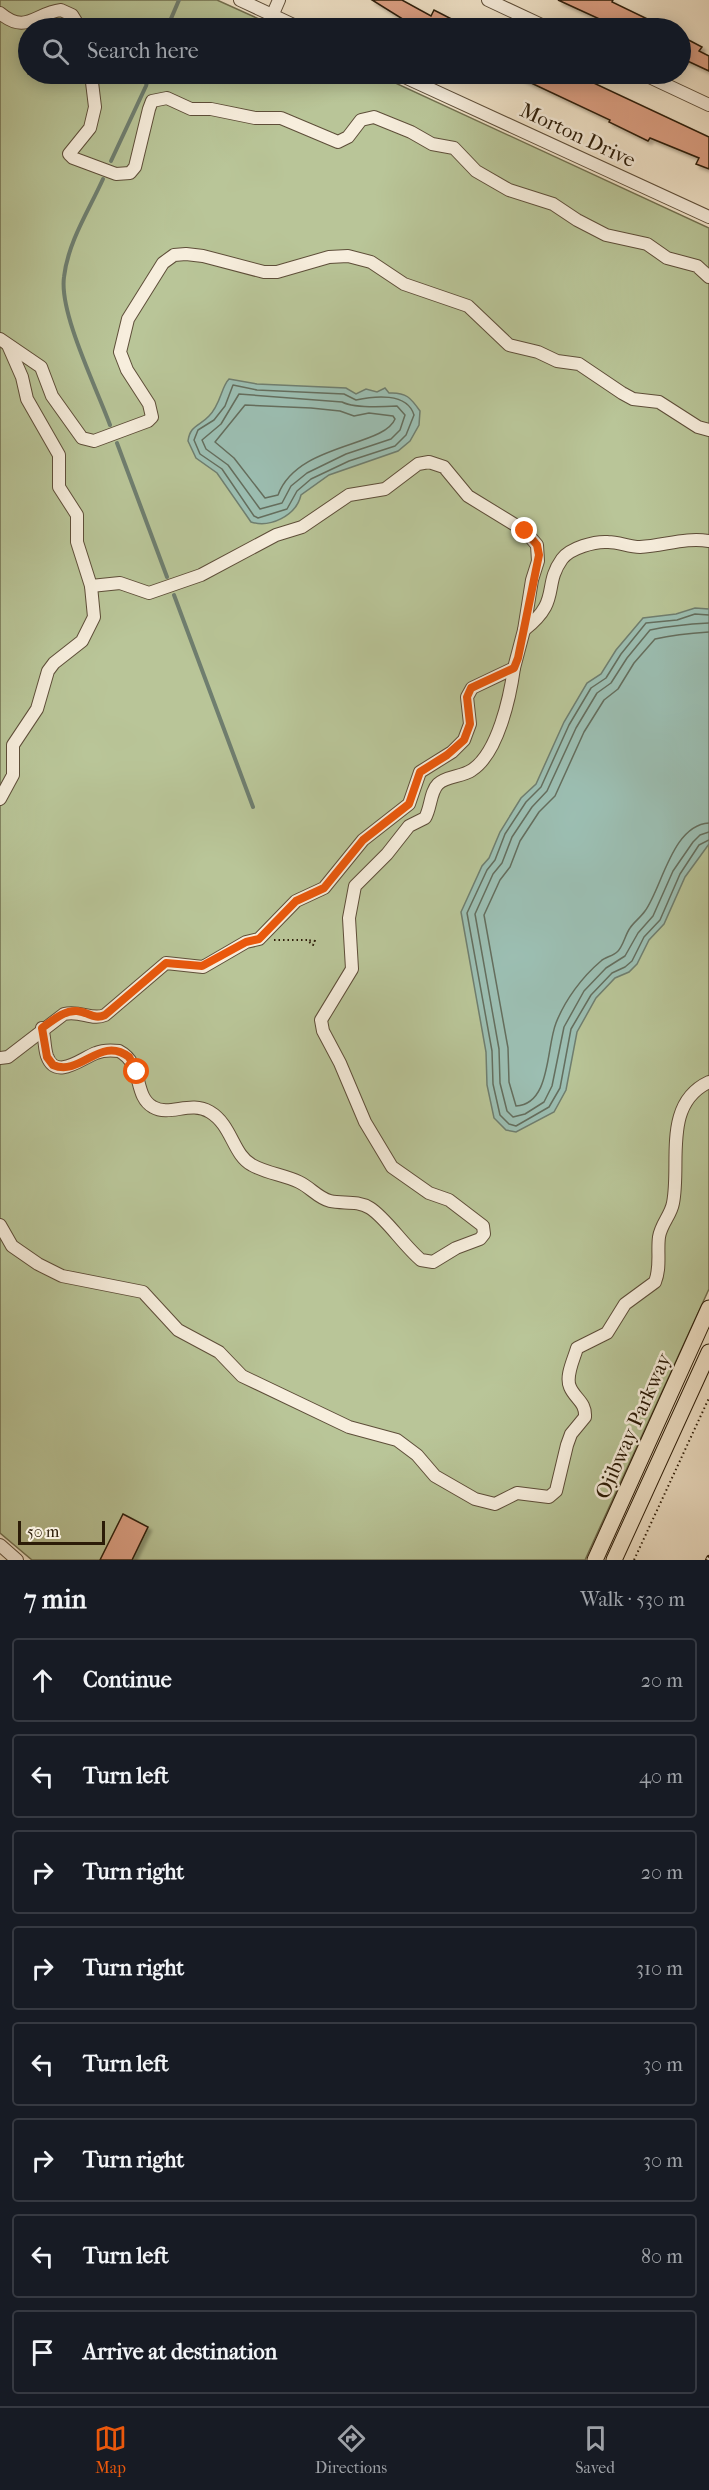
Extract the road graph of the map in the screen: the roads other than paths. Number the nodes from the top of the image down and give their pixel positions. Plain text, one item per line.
1 (240, 0) edge
2 (279, 0) edge
3 (488, 0) edge
4 (0, 13) edge
5 (272, 15) junction
6 (40, 18) edge
7 (74, 18) edge
8 (278, 18) edge
9 (527, 18) edge
10 (18, 23) edge
11 (92, 84) edge
12 (420, 84) edge
13 (664, 84) edge
14 (709, 105) edge
15 (709, 217) edge
16 (709, 277) edge
17 (4, 342) edge
18 (709, 430) edge
19 (709, 542) edge
20 (91, 586) junction
21 (526, 626) junction
22 (514, 668) junction
23 (0, 799) edge
24 (42, 1028) junction
25 (0, 1058) edge
26 (709, 1083) edge
27 (0, 1225) edge
28 (709, 1308) edge
29 (709, 1352) edge
30 (0, 1545) edge
31 (17, 1560) edge
32 (595, 1560) edge
33 (614, 1560) edge

1 - 5 street
2 - 5 street
3 - 9 street
4 - 10 street
5 - 8 street
6 - 7 street
11 - 16 street
12 - 15 street, Morton Drive
13 - 14 street
17 - 18 street
17 - 20 street
19 - 21 street
20 - 21 street
20 - 23 street
21 - 22 street
22 - 24 street
22 - 24 street
24 - 25 street
26 - 27 street
28 - 32 main road, Ojibway Parkway
29 - 33 main road, Ojibway Parkway
30 - 31 street

